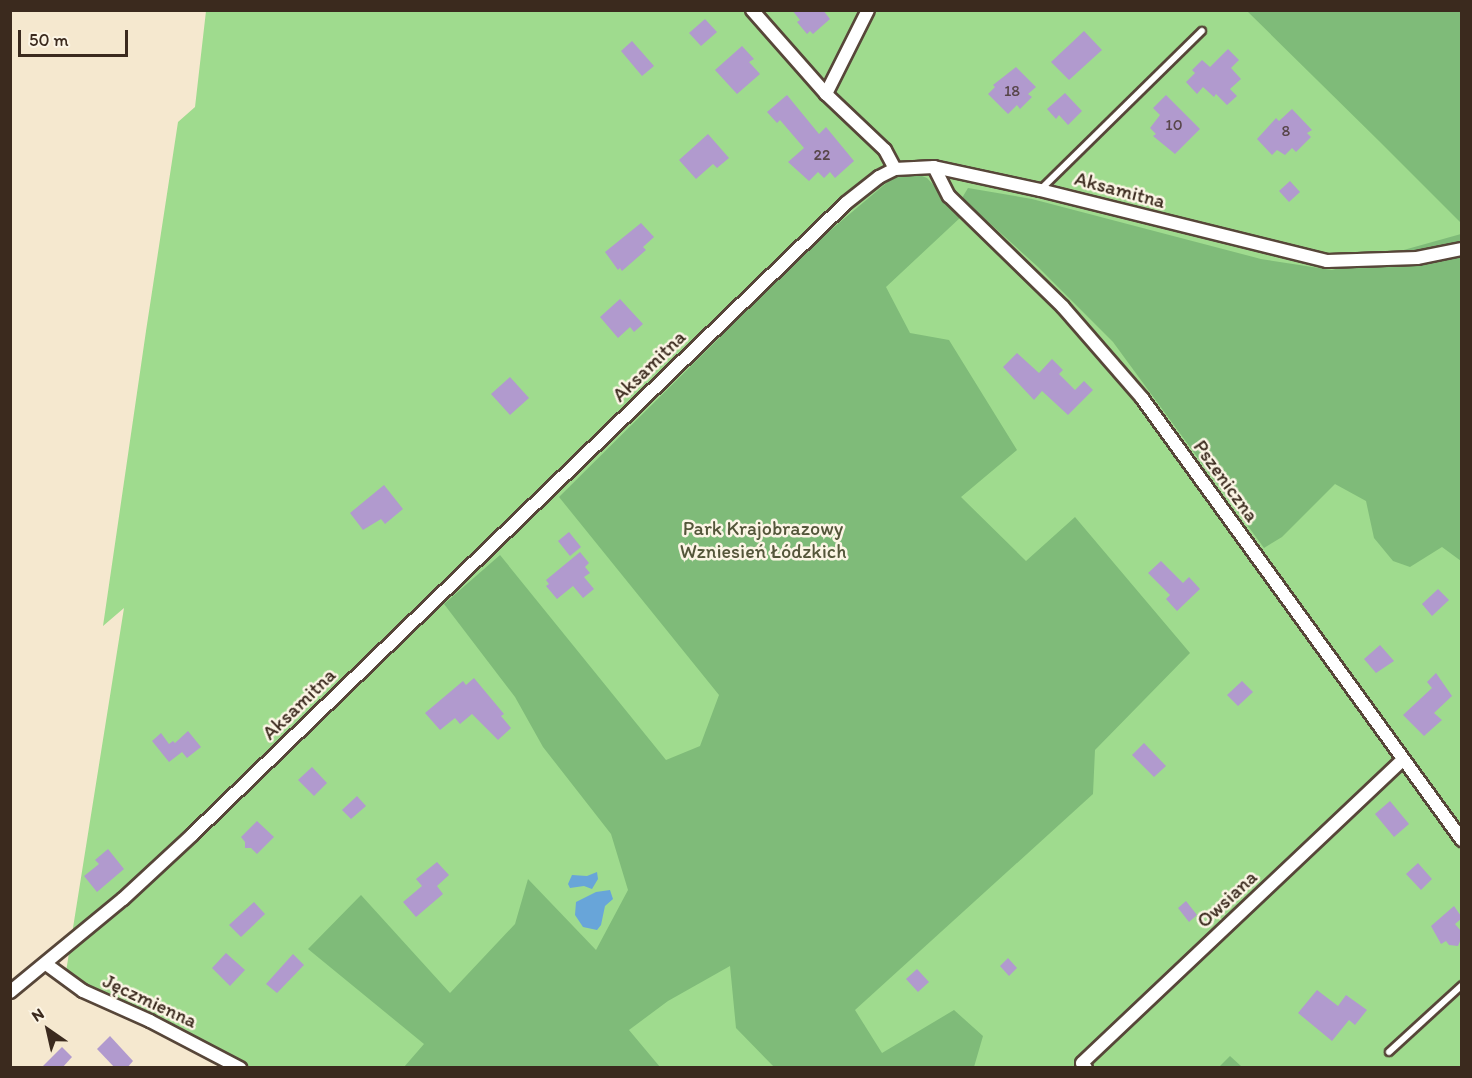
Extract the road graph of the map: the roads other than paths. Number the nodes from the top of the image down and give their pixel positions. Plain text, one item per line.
1 (752, 10) edge
2 (868, 10) edge
3 (1202, 31) dead end
4 (826, 94) junction
5 (934, 167) junction
6 (895, 169) junction
7 (1040, 190) junction
8 (1461, 249) edge
9 (1403, 759) junction
10 (1461, 840) edge
11 (46, 964) junction
12 (1461, 985) edge
13 (10, 992) edge
14 (1389, 1052) dead end
15 (240, 1068) edge
16 (1086, 1068) edge

1 - 4 street
2 - 4 street
3 - 7 lane
4 - 6 street
5 - 6 street, Aksamitna
5 - 7 street, Aksamitna
5 - 9 street, Pszeniczna
6 - 11 street, Aksamitna
7 - 8 street, Aksamitna
9 - 10 street, Pszeniczna
9 - 16 street, Owsiana
11 - 13 street, Aksamitna
11 - 15 street, Jęczmienna
12 - 14 lane

